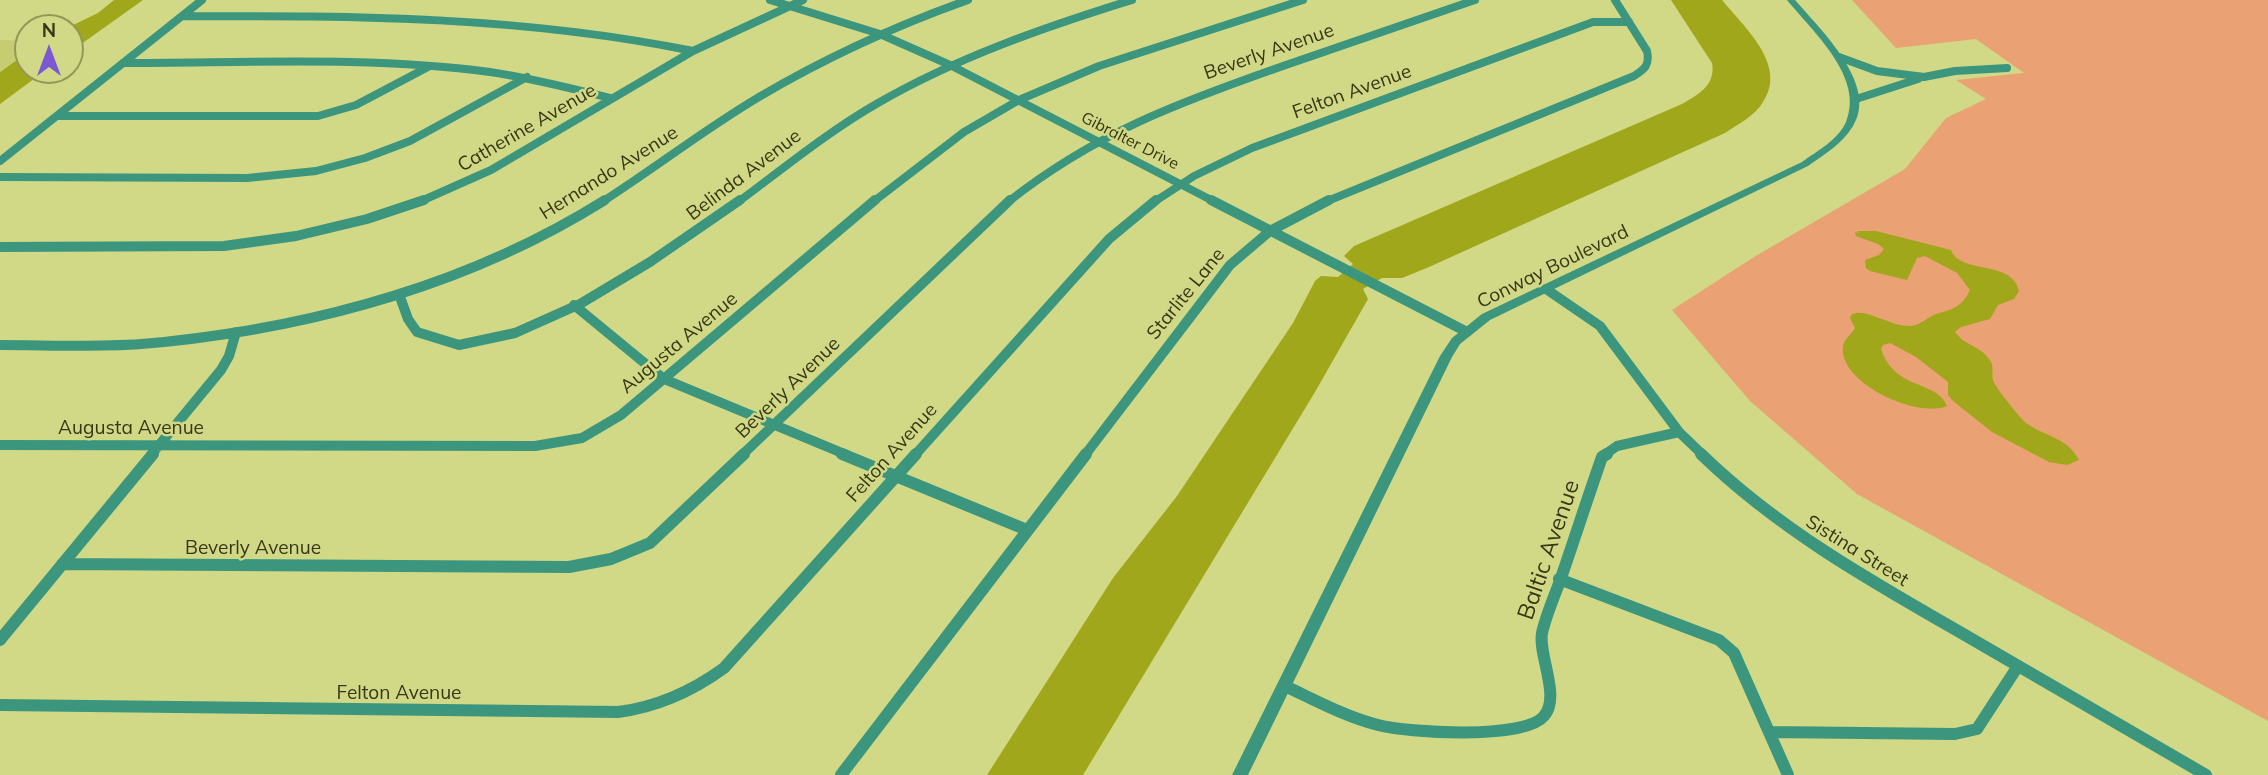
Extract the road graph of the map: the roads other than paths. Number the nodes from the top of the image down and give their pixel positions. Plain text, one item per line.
1 (202, 0) edge
2 (770, 0) edge
3 (803, 0) edge
4 (968, 0) edge
5 (1132, 0) edge
6 (1303, 0) edge
7 (1475, 0) edge
8 (1615, 0) edge
9 (1791, 0) edge
10 (791, 5) junction
11 (183, 16) junction
12 (1629, 22) junction
13 (880, 34) junction
14 (693, 51) junction
15 (1839, 57) junction
16 (123, 63) junction
17 (950, 65) junction
18 (430, 66) junction
19 (2007, 68) dead end
20 (527, 77) junction
21 (1924, 78) junction
22 (610, 98) junction
23 (1856, 99) junction
24 (1019, 100) junction
25 (57, 116) junction
26 (1095, 140) junction
27 (0, 161) edge
28 (0, 177) edge
29 (1178, 183) junction
30 (1270, 230) junction
31 (0, 247) edge
32 (1546, 289) junction
33 (399, 294) junction
34 (574, 305) junction
35 (236, 332) junction
36 (1467, 332) junction
37 (0, 345) edge
38 (664, 379) junction
39 (773, 426) junction
40 (1679, 432) junction
41 (0, 445) edge
42 (158, 446) junction
43 (895, 476) junction
44 (1027, 530) junction
45 (62, 564) junction
46 (1559, 579) junction
47 (0, 640) edge
48 (2018, 666) junction
49 (1285, 686) junction
50 (0, 705) edge
51 (1771, 732) junction
52 (841, 775) edge
53 (1240, 775) edge
54 (1788, 775) edge
55 (2206, 775) edge

1 - 11 street
2 - 10 street, Gibralter Drive
3 - 10 street, Catherine Avenue
4 - 13 street, Hernando Avenue
5 - 17 street, Belinda Avenue
6 - 24 street, Augusta Avenue
7 - 26 street, Beverly Avenue
8 - 12 street, Starlite Lane
9 - 15 street
10 - 13 street, Gibralter Drive
10 - 14 street, Catherine Avenue
11 - 14 street
11 - 16 street
12 - 29 street, Felton Avenue
12 - 30 street, Starlite Lane
13 - 17 street, Gibralter Drive
13 - 33 street, Hernando Avenue
14 - 22 street, Catherine Avenue
15 - 21 street
15 - 23 street
16 - 18 street
16 - 25 street
17 - 24 street, Gibralter Drive
17 - 34 street, Belinda Avenue
18 - 20 street
18 - 25 street
19 - 21 street
20 - 22 street
20 - 28 street
21 - 23 street
22 - 31 street, Catherine Avenue
23 - 32 street, Conway Boulevard
24 - 26 street, Gibralter Drive
24 - 38 street, Augusta Avenue
25 - 27 street
26 - 29 street, Gibralter Drive
26 - 39 street, Beverly Avenue
29 - 30 street, Gibralter Drive
29 - 43 street, Felton Avenue
30 - 36 street, Gibralter Drive
30 - 44 street, Starlite Lane
32 - 36 street, Conway Boulevard
32 - 40 street, Sistina Street
33 - 34 street, Belinda Avenue
33 - 35 street, Hernando Avenue
34 - 38 street
35 - 37 street, Hernando Avenue
35 - 42 street
36 - 49 street, Conway Boulevard
38 - 39 street
38 - 42 street, Augusta Avenue
39 - 43 street
39 - 45 street, Beverly Avenue
40 - 46 street, Baltic Avenue
40 - 48 street, Sistina Street
41 - 42 street, Augusta Avenue
42 - 45 street
43 - 44 street
43 - 50 street, Felton Avenue
44 - 52 street, Starlite Lane
45 - 47 street
46 - 49 street, Baltic Avenue
46 - 51 street
48 - 51 street
48 - 55 street, Sistina Street
49 - 53 street, Conway Boulevard
51 - 54 street

